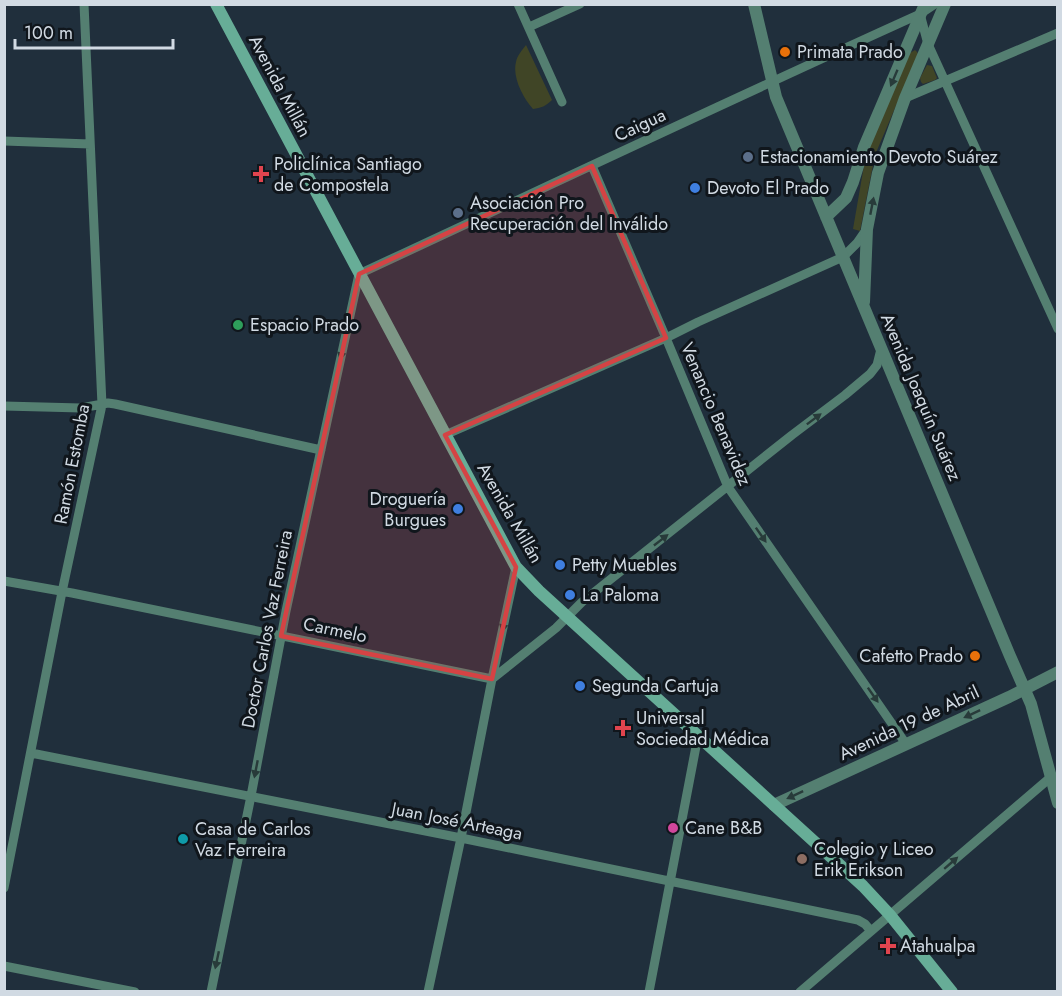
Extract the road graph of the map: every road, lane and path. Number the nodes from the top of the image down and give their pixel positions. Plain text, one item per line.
1 (84, 4) edge
2 (216, 4) edge
3 (518, 4) edge
4 (580, 4) edge
5 (754, 4) edge
6 (935, 4) edge
7 (945, 4) edge
8 (923, 9) edge
9 (529, 27) junction
10 (1058, 33) edge
11 (928, 44) junction
12 (771, 81) junction
13 (945, 81) junction
14 (905, 98) junction
15 (562, 102) dead end
16 (4, 141) edge
17 (90, 144) junction
18 (592, 166) junction
19 (826, 217) junction
20 (867, 229) junction
21 (843, 257) junction
22 (359, 274) junction
23 (863, 306) junction
24 (1058, 329) edge
25 (666, 338) junction
26 (881, 349) junction
27 (102, 405) junction
28 (4, 406) edge
29 (445, 435) junction
30 (321, 450) junction
31 (728, 488) junction
32 (516, 567) junction
33 (4, 581) edge
34 (63, 591) junction
35 (567, 617) junction
36 (281, 636) junction
37 (1058, 672) edge
38 (492, 679) junction
39 (1025, 689) junction
40 (698, 736) junction
41 (906, 744) junction
42 (31, 753) junction
43 (1051, 777) junction
44 (251, 796) junction
45 (1058, 803) edge
46 (774, 805) junction
47 (461, 838) junction
48 (671, 881) junction
49 (4, 888) edge
50 (890, 915) junction
51 (871, 931) junction
52 (4, 966) edge
53 (135, 992) edge
54 (210, 992) edge
55 (428, 992) edge
56 (649, 992) edge
57 (800, 992) edge
58 (952, 992) edge

1 - 17 street, Ramón Estomba
2 - 22 main road, Avenida Millán
3 - 9 street
4 - 9 street
5 - 12 street, Avenida Joaquín Suárez
6 - 8 street, Caigua
7 - 11 street
8 - 11 street
8 - 12 street, Caigua
8 -> 19 street
9 - 15 street
10 - 13 street
11 - 13 street
11 - 14 street
12 - 18 street, Caigua
12 - 19 street, Avenida Joaquín Suárez
13 - 14 street
13 - 24 street
20 -> 14 street
16 - 17 street
17 - 27 street, Ramón Estomba
18 - 22 street, Caigua
18 - 25 street, Venancio Benavidez
19 - 21 street, Avenida Joaquín Suárez
20 - 21 street
20 - 23 street
21 - 23 street, Avenida Joaquín Suárez
21 - 25 street
22 - 29 main road, Avenida Millán
22 -> 30 street, Doctor Carlos Vaz Ferreira
23 - 26 street, Avenida Joaquín Suárez
25 - 29 street
25 - 31 street, Venancio Benavidez
31 -> 26 street
26 - 39 street, Avenida Joaquín Suárez
27 - 28 street
27 - 30 street
27 - 34 street, Ramón Estomba
29 - 32 main road, Avenida Millán
30 - 36 street, Doctor Carlos Vaz Ferreira
35 -> 31 street
31 -> 41 street, Venancio Benavidez
32 - 35 main road, Avenida Millán
32 -> 38 street
33 - 34 street, Carmelo
34 - 36 street, Carmelo
34 - 42 street, Ramón Estomba
35 - 38 street
35 - 40 main road, Avenida Millán
36 - 38 street, Carmelo
36 -> 44 street, Doctor Carlos Vaz Ferreira
37 - 39 street, Avenida 19 de Abril
38 - 47 street
39 -> 41 street, Avenida 19 de Abril
39 - 43 street, Avenida Joaquín Suárez
40 - 46 main road, Avenida Millán
40 - 48 street
41 -> 46 street, Avenida 19 de Abril
42 - 44 street, Juan José Arteaga
42 - 49 street, Ramón Estomba
43 - 45 street, Avenida Joaquín Suárez
50 -> 43 street
44 - 47 street, Juan José Arteaga
44 -> 54 street, Doctor Carlos Vaz Ferreira
46 - 50 main road, Avenida Millán
47 - 48 street, Juan José Arteaga
47 - 55 street
48 - 51 street, Juan José Arteaga
48 - 56 street
50 - 51 street
50 - 58 main road, Avenida Millán
51 - 57 street
52 - 53 street

